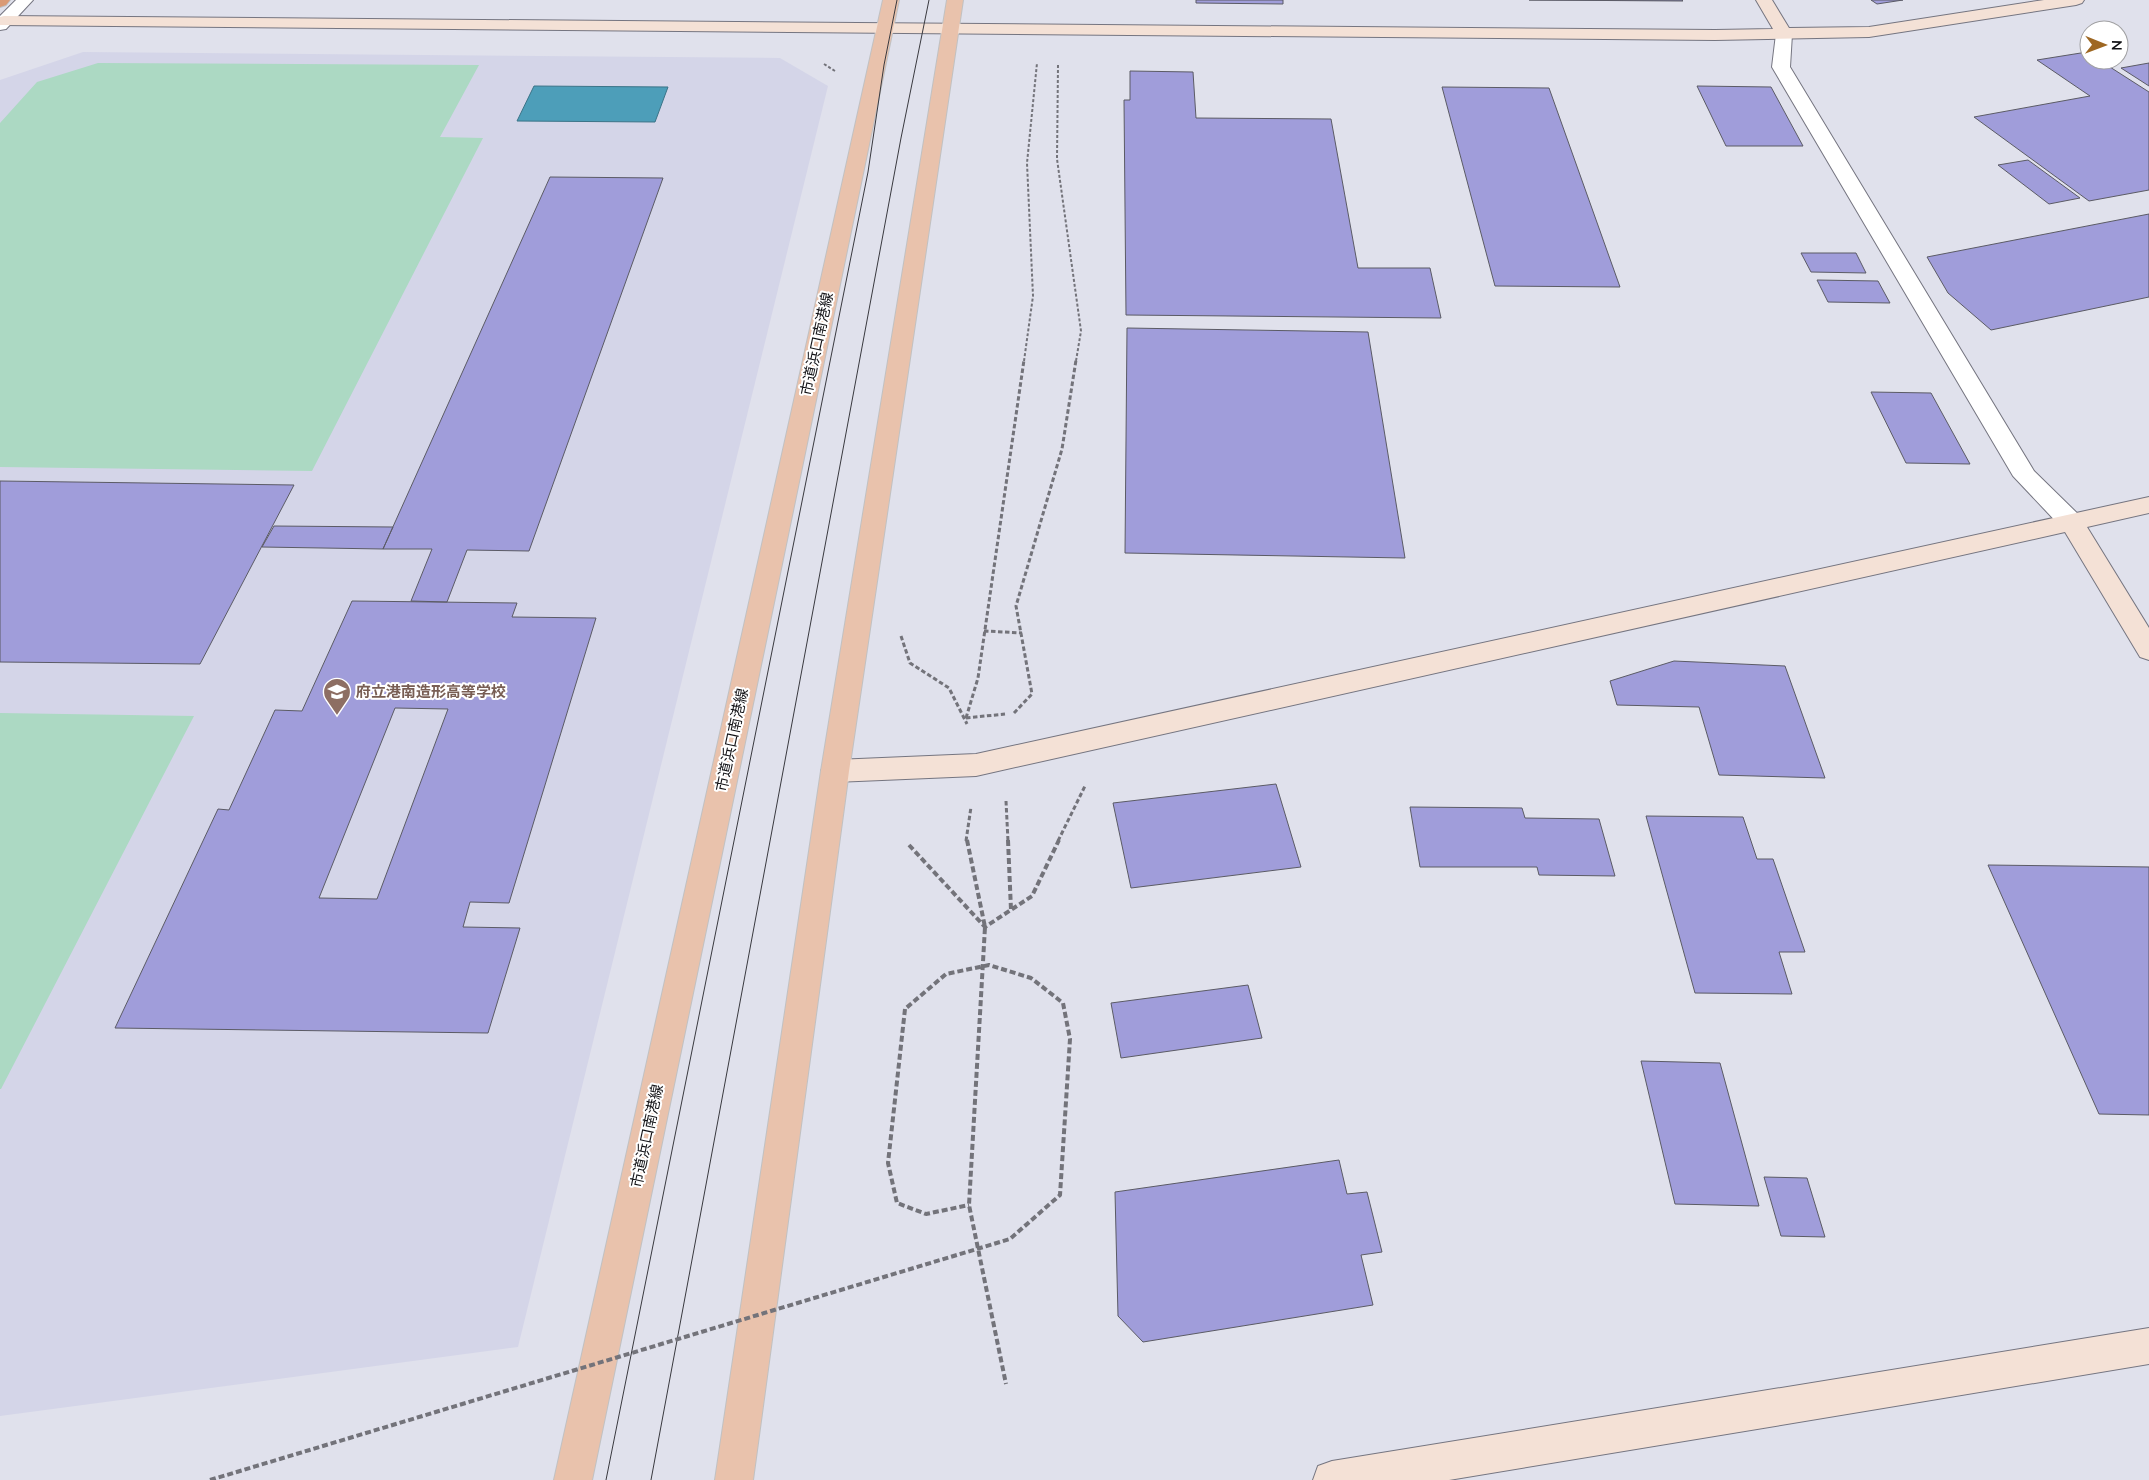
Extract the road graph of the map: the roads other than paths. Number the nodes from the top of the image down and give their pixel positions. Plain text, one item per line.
1 (25, 0) edge
2 (891, 0) edge
3 (955, 0) edge
4 (1764, 0) edge
5 (2076, 0) edge
6 (2, 23) edge
7 (885, 29) junction
8 (952, 30) junction
9 (1784, 34) junction
10 (2149, 505) edge
11 (2072, 523) junction
12 (2149, 650) edge
13 (836, 771) junction
14 (2149, 1346) edge
15 (573, 1480) edge
16 (734, 1480) edge
17 (1332, 1480) edge

1 - 6 street
2 - 7 main road, 市道浜口南港線
3 - 8 main road
4 - 9 street
5 - 9 street
6 - 7 street
7 - 8 street
7 - 15 main road, 市道浜口南港線
8 - 9 street
8 - 13 main road
9 - 11 street
10 - 11 street
11 - 12 street
11 - 13 street
13 - 16 main road
14 - 17 street

